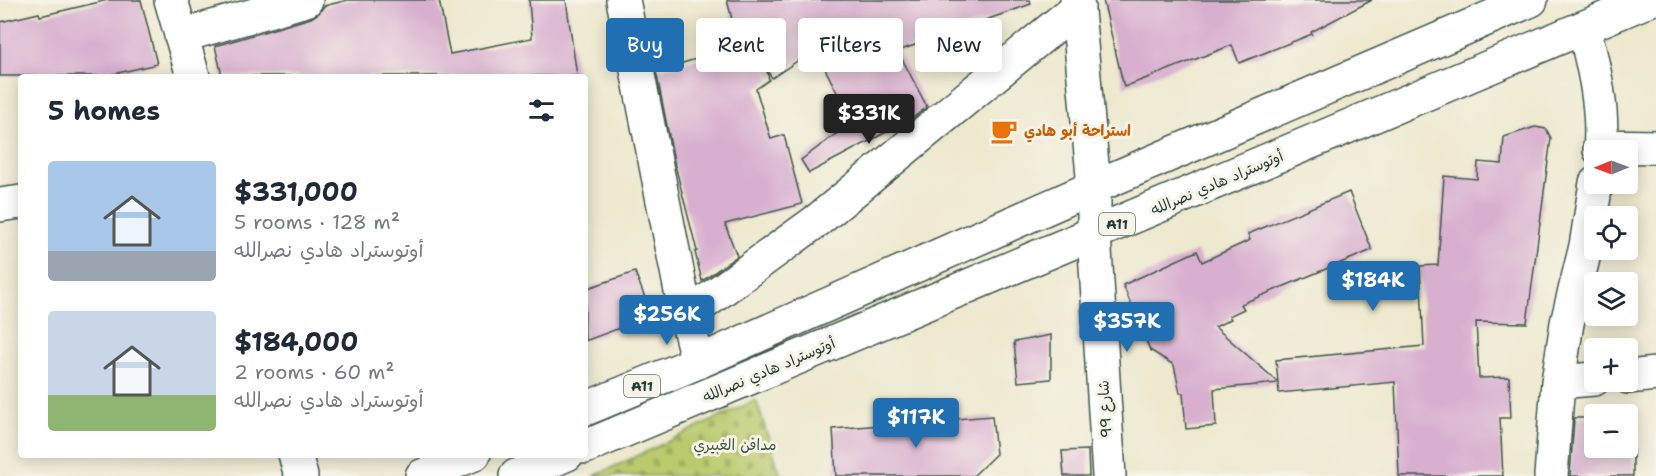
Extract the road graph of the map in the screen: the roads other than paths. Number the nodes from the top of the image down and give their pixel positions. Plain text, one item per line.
1 (171, 0) edge
2 (306, 0) edge
3 (623, 0) edge
4 (1531, 0) edge
5 (1649, 0) edge
6 (1077, 3) edge
7 (1584, 28) junction
8 (181, 36) junction
9 (192, 74) edge
10 (1600, 140) edge
11 (1638, 147) edge
12 (1656, 147) edge
13 (1094, 187) junction
14 (1594, 194) edge
15 (18, 202) edge
16 (0, 205) edge
17 (1094, 234) junction
18 (686, 316) junction
19 (698, 362) junction
20 (1656, 374) edge
21 (1638, 375) edge
22 (1584, 380) edge
23 (1558, 382) junction
24 (588, 408) edge
25 (588, 446) edge
26 (296, 458) edge
27 (465, 458) edge
28 (558, 458) edge
29 (301, 476) edge
30 (422, 476) edge
31 (516, 476) edge
32 (1109, 476) edge
33 (1551, 476) edge

1 - 8 main road
2 - 8 main road
3 - 18 main road
4 - 13 main road, A11
5 - 7 main road, أوتوستراد هادي نصرالله / A11
6 - 13 main road, شارع 99
6 - 18 main road
7 - 10 main road
7 - 17 main road, أوتوستراد هادي نصرالله / A11
8 - 9 main road
11 - 12 main road
13 - 17 main road, شارع 99
13 - 19 main road, A11
14 - 23 main road
15 - 16 main road
17 - 25 main road, أوتوستراد هادي نصرالله / A11
17 - 32 main road, شارع 99
18 - 19 main road
19 - 24 main road, A11
20 - 21 main road
22 - 23 main road
23 - 33 main road
26 - 29 main road
27 - 30 main road
28 - 31 main road

